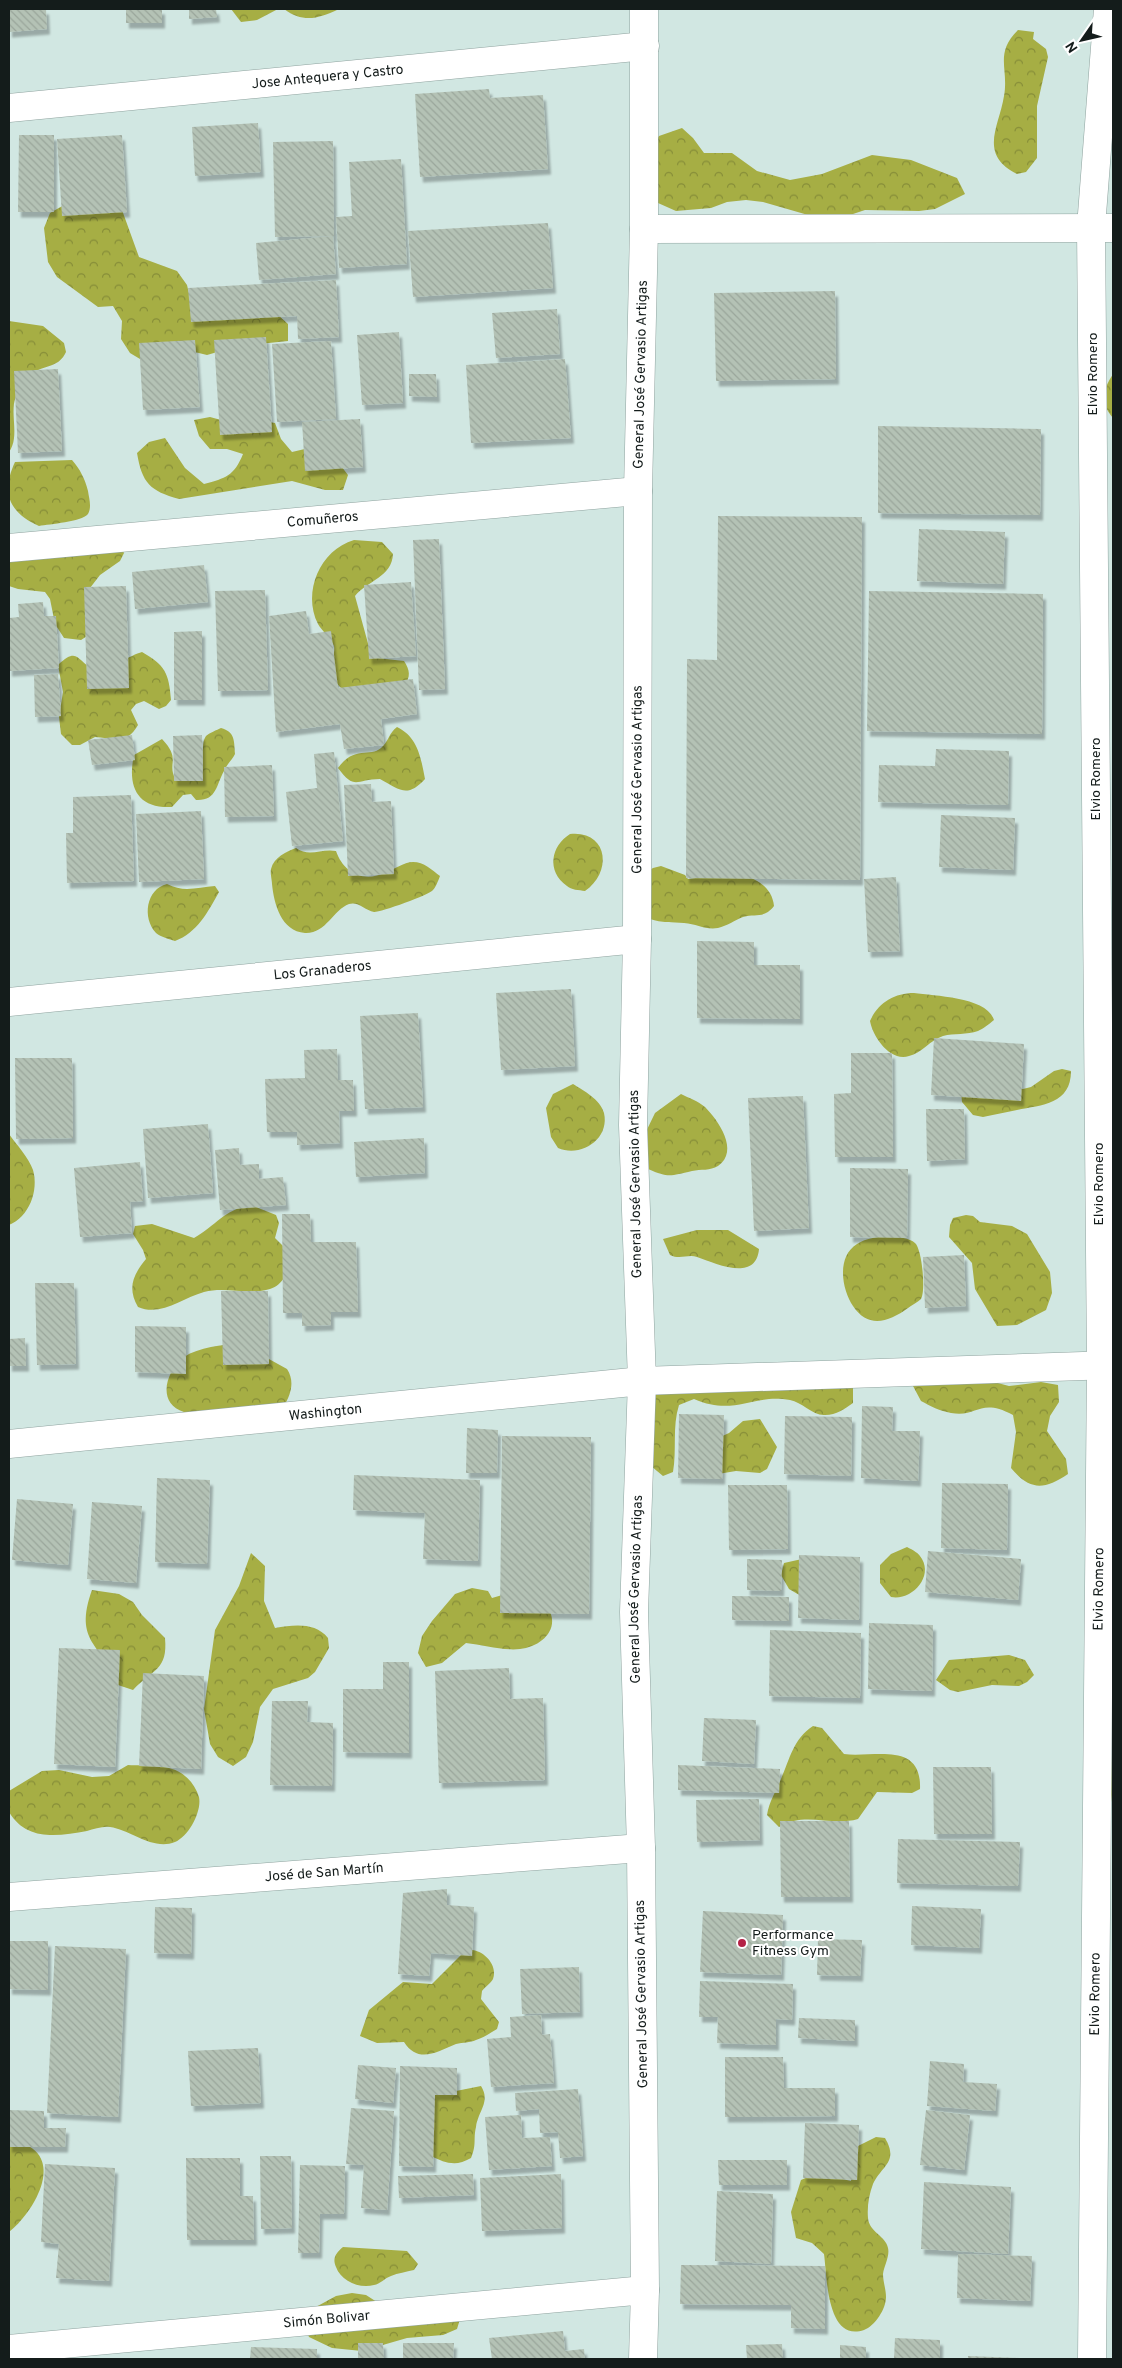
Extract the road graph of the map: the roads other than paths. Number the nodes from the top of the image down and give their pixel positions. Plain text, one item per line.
1 (644, 9) edge
2 (1108, 9) edge
3 (645, 46) junction
4 (9, 108) edge
5 (1102, 228) edge
6 (644, 229) junction
7 (638, 492) junction
8 (9, 548) edge
9 (637, 939) junction
10 (9, 1002) edge
11 (1107, 1365) edge
12 (642, 1381) junction
13 (9, 1444) edge
14 (640, 1848) junction
15 (9, 1897) edge
16 (645, 2290) junction
17 (9, 2349) edge
18 (643, 2359) edge
19 (1092, 2359) edge

1 - 3 street, General José Gervasio Artigas
2 - 5 street, Elvio Romero
3 - 4 street, Jose Antequera y Castro
3 - 6 street, General José Gervasio Artigas
5 - 6 street
5 - 11 street, Elvio Romero
6 - 7 street, General José Gervasio Artigas
7 - 8 street, Comuñeros
7 - 9 street, General José Gervasio Artigas
9 - 10 street, Los Granaderos
9 - 12 street, General José Gervasio Artigas
11 - 12 street, Washington
11 - 19 street, Elvio Romero
12 - 13 street, Washington
12 - 14 street, General José Gervasio Artigas
14 - 15 street, José de San Martín
14 - 16 street, General José Gervasio Artigas
16 - 17 street, Simón Bolivar
16 - 18 street, General José Gervasio Artigas

